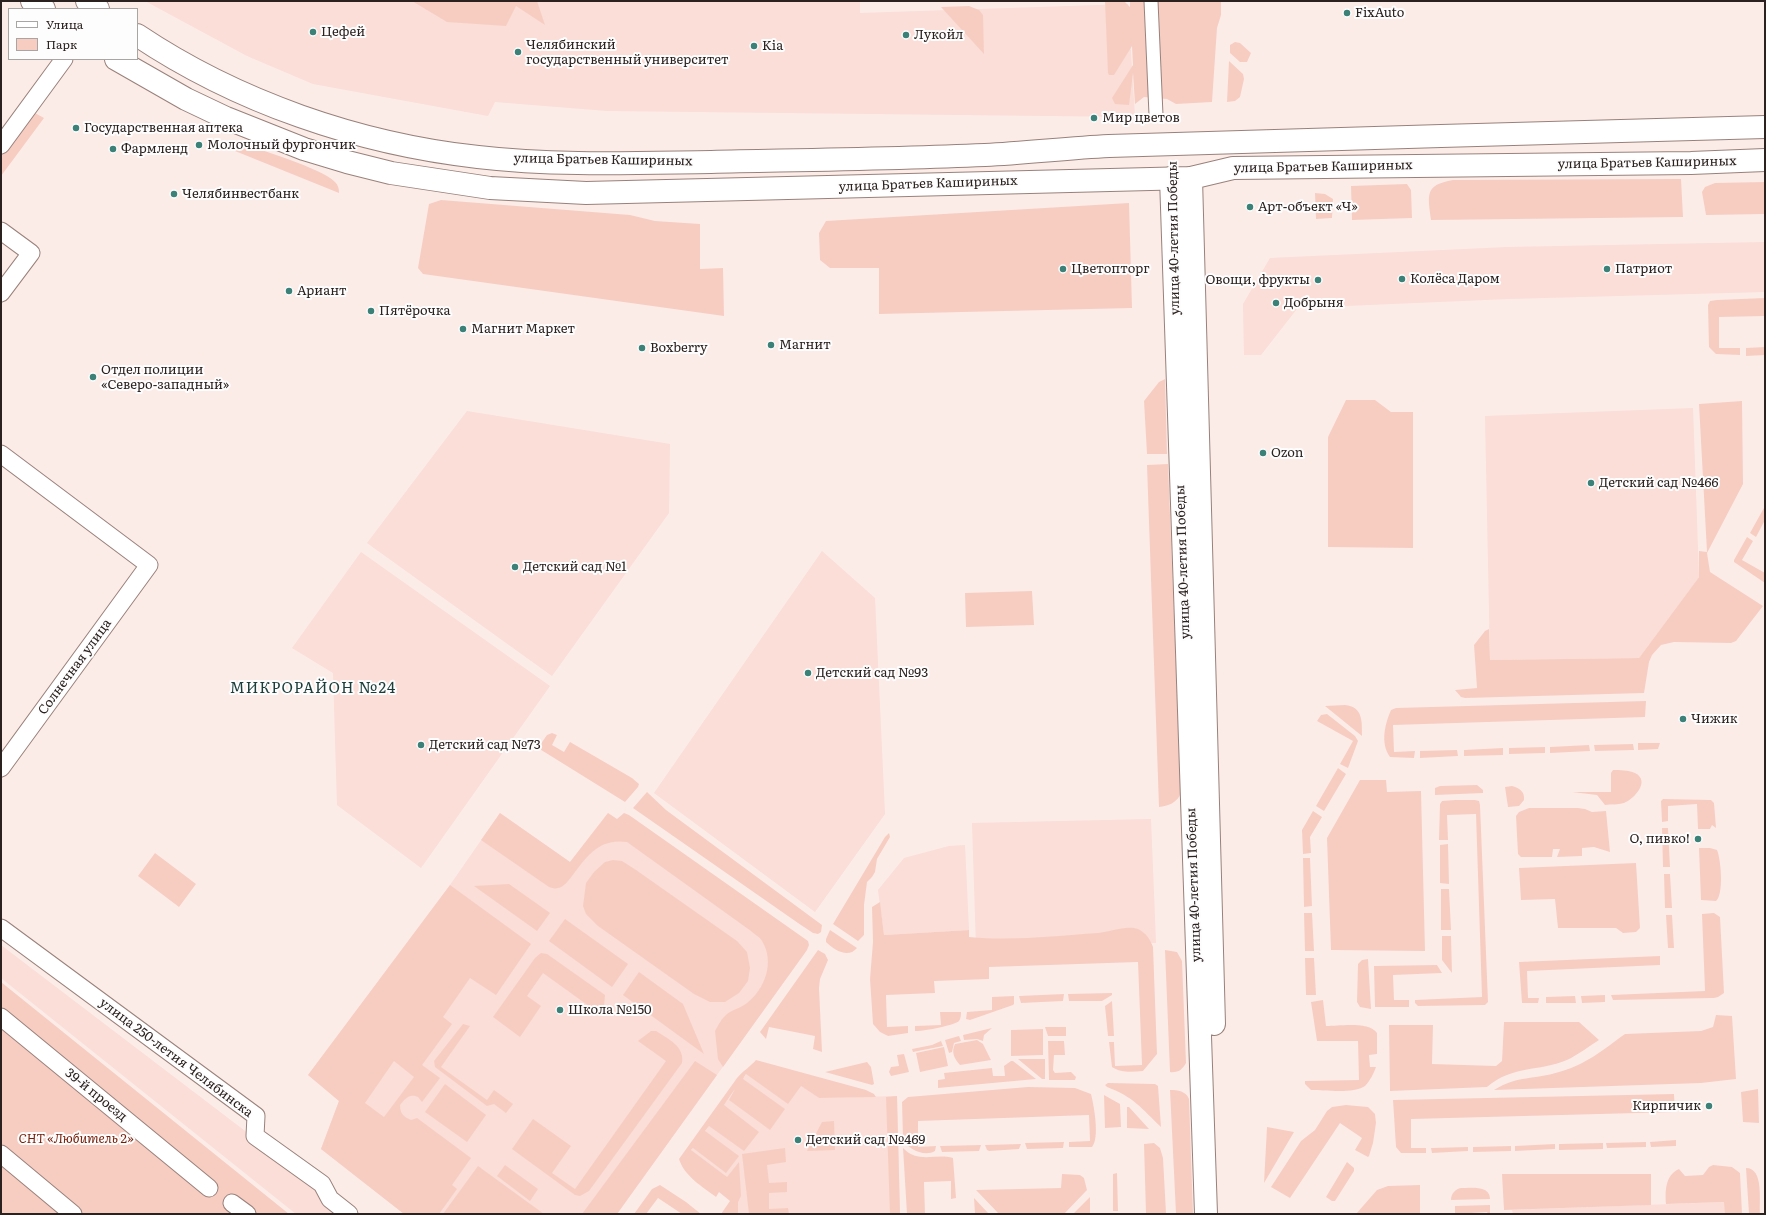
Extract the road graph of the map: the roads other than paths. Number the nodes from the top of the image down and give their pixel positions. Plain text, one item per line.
1 (32, 1) edge
2 (87, 1) edge
3 (1151, 1) edge
4 (42, 8) edge
5 (97, 8) edge
6 (138, 36) edge
7 (63, 60) edge
8 (118, 60) edge
9 (1156, 115) dead end
10 (1765, 126) edge
11 (1180, 145) junction
12 (1, 146) edge
13 (1765, 160) edge
14 (1181, 178) junction
15 (1, 231) edge
16 (1, 293) edge
17 (1, 454) edge
18 (1, 768) edge
19 (1, 928) edge
20 (1, 1017) edge
21 (1209, 1088) junction
22 (1, 1154) edge
23 (209, 1188) dead end
24 (232, 1203) dead end
25 (73, 1214) edge
26 (247, 1214) edge
27 (349, 1214) edge
28 (1206, 1214) edge
29 (1221, 1214) edge

1 - 4 main road
2 - 5 main road
3 - 9 street
6 - 11 main road, улица Братьев Кашириных
7 - 12 street
8 - 14 main road, улица Братьев Кашириных
10 - 11 main road, улица Братьев Кашириных
11 - 14 main road, улица 40-летия Победы
13 - 14 main road, улица Братьев Кашириных
14 - 21 main road, улица 40-летия Победы
15 - 16 street
17 - 18 street, Солнечная улица
19 - 27 street, улица 250-летия Челябинска
20 - 23 street, 39-й проезд
21 - 28 main road, улица 40-летия Победы
21 - 29 main road, улица 40-летия Победы
22 - 25 street
24 - 26 street

